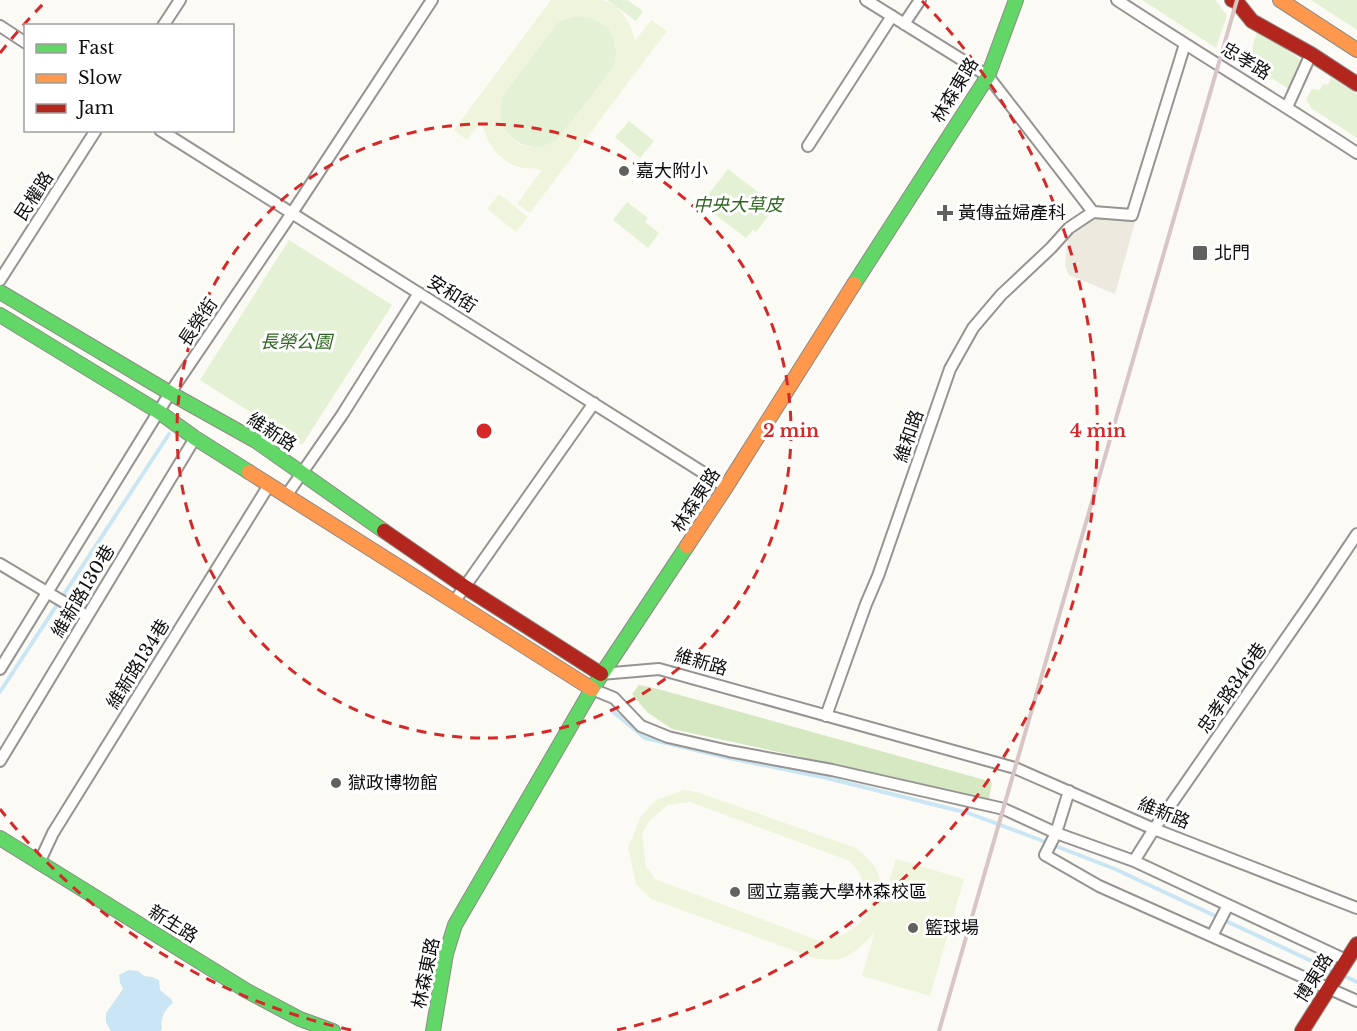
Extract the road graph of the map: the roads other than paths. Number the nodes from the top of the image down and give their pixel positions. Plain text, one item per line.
1 (180, 0) edge
2 (432, 0) edge
3 (866, 0) edge
4 (920, 0) edge
5 (1016, 0) edge
6 (1117, 0) edge
7 (1232, 0) edge
8 (1280, 0) edge
9 (892, 16) junction
10 (164, 24) edge
11 (904, 24) junction
12 (0, 26) edge
13 (24, 42) edge
14 (1185, 44) junction
15 (1357, 50) edge
16 (1311, 54) junction
17 (988, 76) junction
18 (1357, 84) edge
19 (1287, 107) junction
20 (95, 132) edge
21 (163, 132) edge
22 (808, 146) dead end
23 (1357, 153) edge
24 (1093, 212) junction
25 (292, 213) junction
26 (0, 280) edge
27 (0, 292) edge
28 (419, 293) junction
29 (0, 315) edge
30 (170, 393) junction
31 (594, 403) junction
32 (159, 412) junction
33 (195, 438) junction
34 (302, 473) junction
35 (269, 485) junction
36 (726, 487) junction
37 (286, 496) junction
38 (1357, 534) edge
39 (0, 564) edge
40 (465, 586) junction
41 (48, 593) junction
42 (454, 602) junction
43 (87, 616) junction
44 (0, 669) edge
45 (601, 674) junction
46 (592, 689) junction
47 (826, 716) junction
48 (0, 761) edge
49 (1069, 792) junction
50 (1154, 829) junction
51 (1056, 833) junction
52 (0, 838) edge
53 (1134, 861) junction
54 (39, 863) junction
55 (1228, 905) junction
56 (1357, 908) edge
57 (1212, 936) junction
58 (1357, 944) edge
59 (1346, 960) junction
60 (1329, 987) junction
61 (1357, 1001) edge
62 (333, 1031) edge
63 (433, 1031) edge
64 (1302, 1031) edge

1 - 10 street
2 - 25 street, 長榮街
3 - 9 street
4 - 11 street
5 - 17 street, 林森東路
6 - 14 street, 忠孝路
7 - 16 street
8 - 15 street
9 - 11 street
9 - 22 street
11 - 17 street
12 - 13 street
14 - 19 street, 忠孝路
14 - 24 street
16 - 18 street
16 - 19 street
17 - 24 street
17 - 36 street, 林森東路
19 - 23 street, 忠孝路
20 - 26 street, 民權路
21 - 25 street, 安和街
24 - 47 street, 維和路
25 - 28 street, 安和街
25 - 30 street, 長榮街
27 - 30 street, 維新路
28 - 31 street, 安和街
28 - 34 street
29 - 32 street
30 - 32 street, 長榮街
30 - 34 street, 維新路
31 - 36 street, 安和街
31 - 40 street
32 - 33 street
32 - 41 street, 長榮街
33 - 35 street
33 - 43 street, 維新路130巷
34 - 37 street
34 - 40 street, 維新路
35 - 37 street
35 - 54 street, 維新路134巷
36 - 45 street, 林森東路
37 - 42 street
38 - 50 street, 忠孝路346巷
39 - 41 street
40 - 42 street
40 - 45 street, 維新路
41 - 43 street
41 - 44 street, 長榮街
42 - 46 street
43 - 48 street, 維新路130巷
45 - 46 street, 林森東路
45 - 47 street, 維新路
46 - 51 street
46 - 63 street, 林森東路
47 - 49 street, 維新路
49 - 50 street, 維新路
49 - 51 street
50 - 53 street, 忠孝路346巷
50 - 56 street, 維新路
51 - 53 street
51 - 57 street
52 - 54 street, 新生路
53 - 55 street
54 - 62 street, 新生路
55 - 57 street
55 - 59 street
57 - 60 street
58 - 59 street, 博東路
59 - 60 street, 博東路
60 - 61 street
60 - 64 street, 博東路

